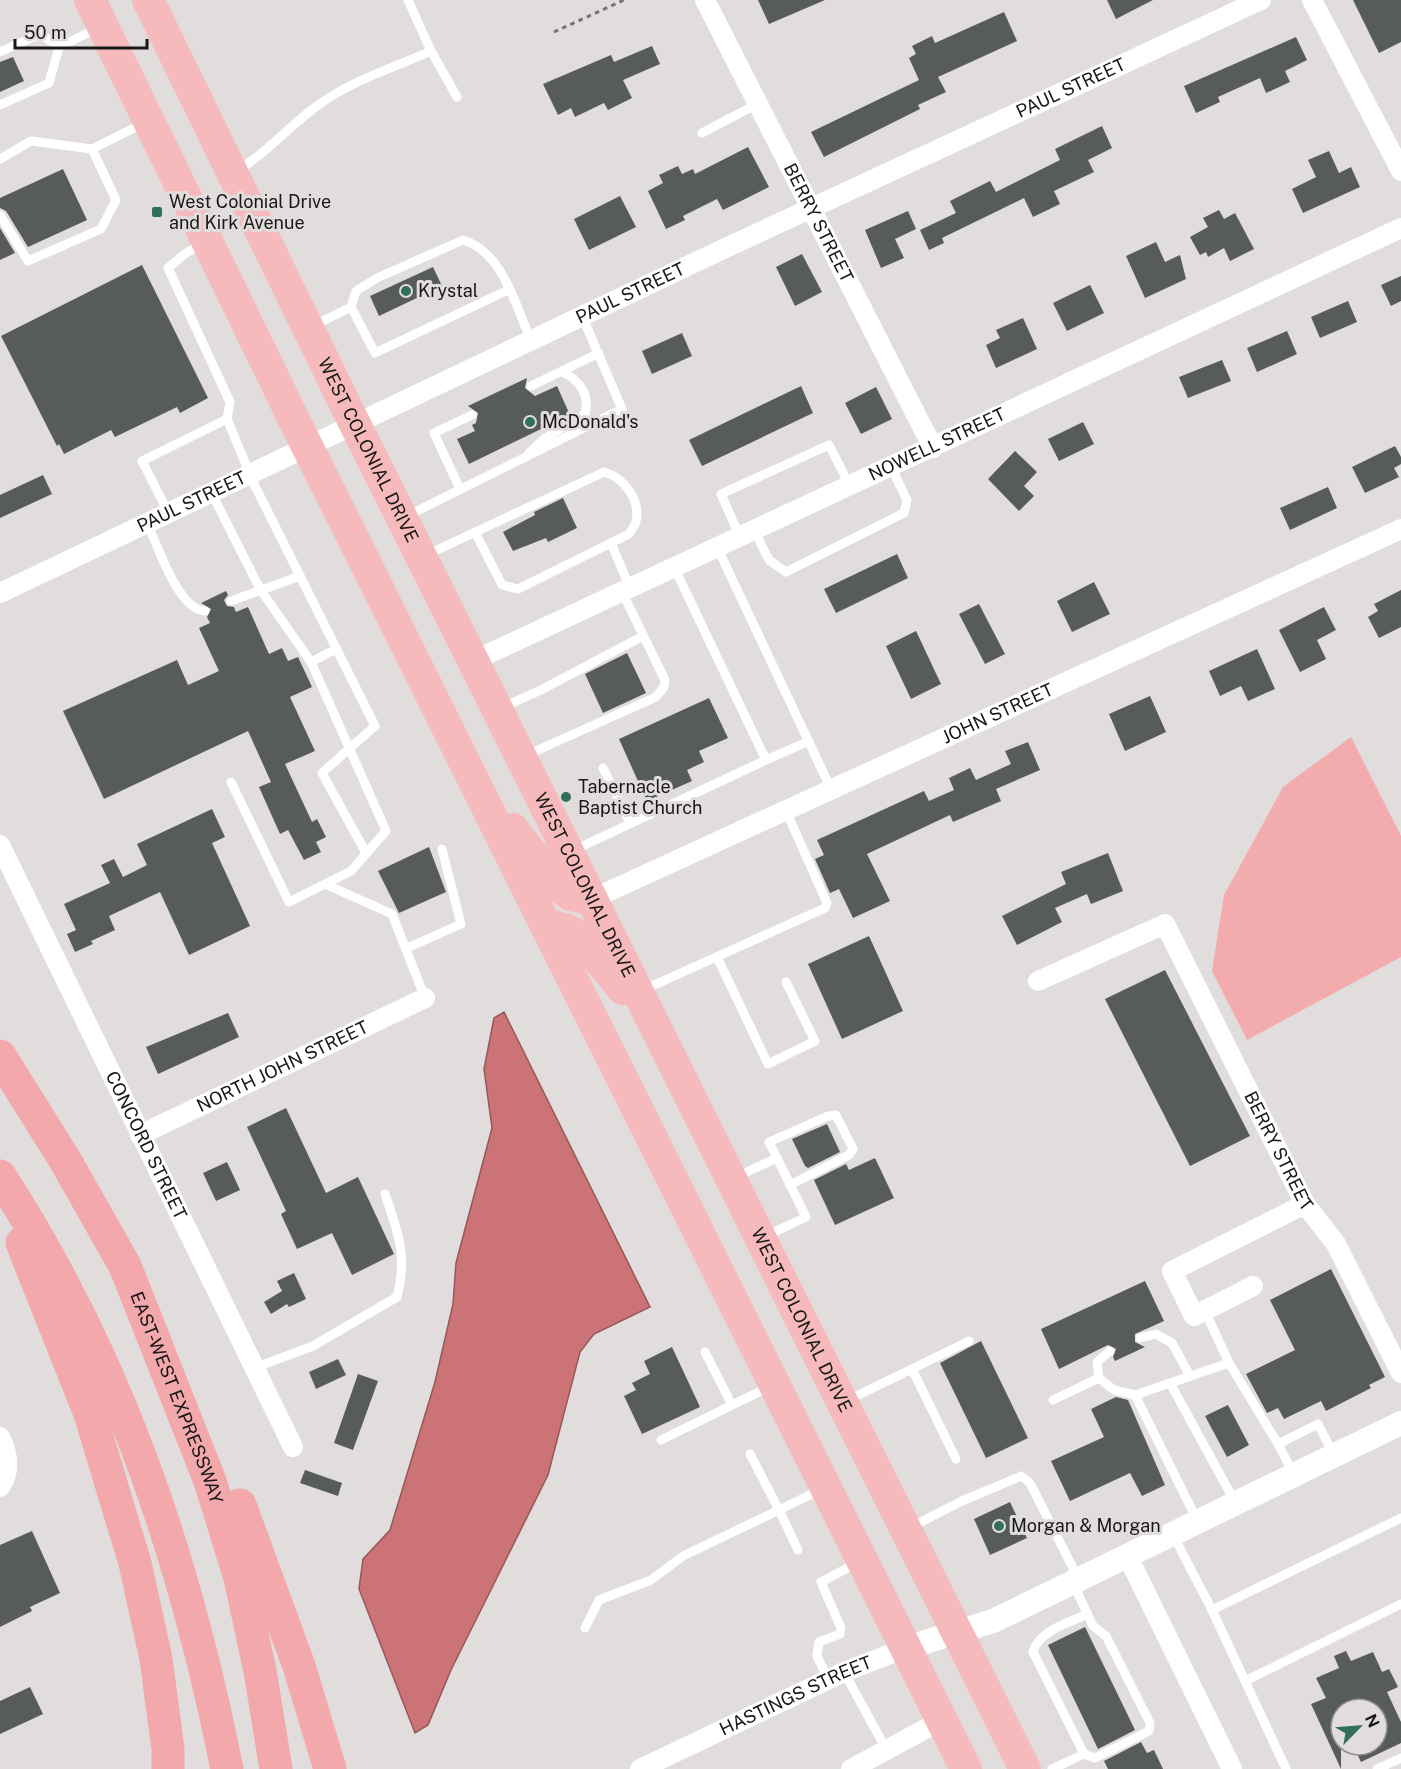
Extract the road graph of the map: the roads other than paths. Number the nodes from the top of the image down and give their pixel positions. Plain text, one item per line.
1 (148, 0) edge
2 (408, 0) edge
3 (705, 0) edge
4 (1261, 0) edge
5 (1312, 0) edge
6 (96, 13) edge
7 (59, 46) junction
8 (430, 51) junction
9 (0, 52) edge
10 (457, 97) dead end
11 (757, 104) junction
12 (0, 105) edge
13 (149, 120) junction
14 (702, 133) dead end
15 (92, 149) junction
16 (0, 159) edge
17 (1401, 171) edge
18 (232, 173) junction
19 (810, 209) junction
20 (0, 215) edge
21 (1401, 228) edge
22 (208, 242) junction
23 (508, 290) junction
24 (351, 307) junction
25 (582, 316) junction
26 (309, 329) junction
27 (531, 340) junction
28 (599, 353) junction
29 (562, 372) junction
30 (531, 386) dead end
31 (472, 415) dead end
32 (227, 419) junction
33 (356, 423) junction
34 (307, 446) junction
35 (933, 448) junction
36 (523, 459) junction
37 (891, 467) junction
38 (249, 473) junction
39 (850, 486) junction
40 (460, 489) junction
41 (211, 492) junction
42 (168, 512) junction
43 (403, 518) junction
44 (147, 523) junction
45 (1401, 529) edge
46 (475, 532) junction
47 (747, 533) junction
48 (611, 543) junction
49 (717, 547) junction
50 (422, 557) junction
51 (674, 567) junction
52 (300, 576) junction
53 (260, 589) junction
54 (626, 590) junction
55 (0, 593) edge
56 (231, 601) dead end
57 (205, 611) dead end
58 (643, 636) junction
59 (336, 649) junction
60 (473, 661) junction
61 (311, 662) junction
62 (498, 710) junction
63 (809, 741) junction
64 (351, 747) junction
65 (522, 757) junction
66 (766, 760) junction
67 (603, 768) dead end
68 (472, 776) junction
69 (231, 782) dead end
70 (831, 789) junction
71 (786, 811) junction
72 (630, 824) junction
73 (0, 844) edge
74 (442, 849) dead end
75 (569, 852) junction
76 (366, 853) junction
77 (325, 884) junction
78 (592, 899) junction
79 (545, 924) junction
80 (407, 948) junction
81 (717, 957) junction
82 (1038, 981) dead end
83 (786, 982) dead end
84 (638, 992) junction
85 (425, 998) joint
86 (659, 1035) junction
87 (0, 1056) edge
88 (140, 1135) junction
89 (777, 1158) junction
90 (0, 1176) edge
91 (731, 1180) junction
92 (790, 1185) junction
93 (0, 1188) edge
94 (385, 1194) dead end
95 (1305, 1204) junction
96 (761, 1239) junction
97 (125, 1266) junction
98 (1253, 1286) dead end
99 (1205, 1311) junction
100 (1140, 1338) dead end
101 (969, 1341) dead end
102 (705, 1352) dead end
103 (1110, 1352) dead end
104 (1229, 1363) junction
105 (254, 1368) junction
106 (912, 1369) junction
107 (1401, 1373) edge
108 (1190, 1376) junction
109 (1099, 1378) junction
110 (1170, 1383) junction
111 (774, 1384) junction
112 (1136, 1395) junction
113 (1053, 1400) dead end
114 (843, 1403) junction
115 (732, 1405) junction
116 (1400, 1425) edge
117 (0, 1437) edge
118 (661, 1440) dead end
119 (1278, 1444) junction
120 (293, 1447) dead end
121 (750, 1454) dead end
122 (1334, 1455) junction
123 (956, 1459) dead end
124 (1294, 1475) junction
125 (0, 1487) edge
126 (825, 1488) junction
127 (1236, 1504) junction
128 (779, 1510) junction
129 (1401, 1518) edge
130 (1198, 1522) junction
131 (906, 1529) junction
132 (1173, 1535) junction
133 (798, 1550) dead end
134 (1128, 1557) junction
135 (861, 1560) junction
136 (1076, 1581) junction
137 (1401, 1604) edge
138 (1212, 1610) junction
139 (1087, 1614) junction
140 (585, 1628) dead end
141 (957, 1632) junction
142 (906, 1648) junction
143 (836, 1675) junction
144 (1245, 1681) junction
145 (942, 1720) junction
146 (886, 1749) junction
147 (1084, 1754) junction
148 (1401, 1758) edge
149 (168, 1769) edge
150 (227, 1769) edge
151 (276, 1769) edge
152 (330, 1769) edge
153 (640, 1769) edge
154 (851, 1769) edge
155 (966, 1769) edge
156 (1025, 1769) edge
157 (1052, 1769) edge
158 (1232, 1769) edge
159 (1286, 1769) edge
160 (1377, 1769) edge

1 - 18 highway, WEST COLONIAL DRIVE
2 - 8 lane
3 - 11 street, BERRY STREET
4 - 19 street, PAUL STREET
5 - 17 street
6 - 7 lane
6 - 13 highway
7 - 9 lane
7 - 12 lane
8 - 10 lane
8 - 18 lane
11 - 14 lane
11 - 19 street, BERRY STREET
13 - 15 lane
13 - 22 highway
15 - 16 lane
15 - 20 lane
18 - 26 highway, WEST COLONIAL DRIVE
19 - 25 street, PAUL STREET
19 - 35 street, BERRY STREET
21 - 35 street, NOWELL STREET
22 - 32 lane
22 - 34 highway
23 - 24 lane
23 - 24 lane
23 - 27 lane
24 - 26 lane
25 - 27 street, PAUL STREET
25 - 28 lane
26 - 33 highway, WEST COLONIAL DRIVE
27 - 33 street, PAUL STREET
28 - 29 lane
28 - 36 lane
29 - 30 lane
29 - 36 lane
31 - 40 lane
32 - 38 lane
32 - 42 lane
33 - 34 street, PAUL STREET
33 - 43 highway, WEST COLONIAL DRIVE
34 - 38 street, PAUL STREET
34 - 68 highway
35 - 37 street, NOWELL STREET
36 - 40 lane
37 - 39 street, NOWELL STREET
37 - 47 lane
38 - 41 street, PAUL STREET
38 - 52 lane
39 - 47 street, NOWELL STREET
39 - 47 lane
40 - 43 lane
41 - 42 street, PAUL STREET
41 - 53 lane
42 - 44 street, PAUL STREET
43 - 50 highway, WEST COLONIAL DRIVE
44 - 55 street, PAUL STREET
44 - 57 lane
45 - 70 street, JOHN STREET
46 - 48 lane
46 - 48 lane
46 - 50 lane
47 - 49 street, NOWELL STREET
48 - 54 lane
49 - 51 street, NOWELL STREET
49 - 63 lane
50 - 60 highway, WEST COLONIAL DRIVE
51 - 54 street, NOWELL STREET
51 - 66 lane
52 - 53 lane
52 - 59 lane
53 - 56 lane
53 - 61 lane
54 - 58 lane
54 - 60 street, NOWELL STREET
58 - 62 lane
58 - 65 lane
59 - 61 lane
59 - 64 lane
60 - 62 highway, WEST COLONIAL DRIVE
61 - 64 lane
62 - 65 highway, WEST COLONIAL DRIVE
63 - 66 lane
63 - 70 lane
64 - 76 lane
64 - 76 lane
65 - 75 highway, WEST COLONIAL DRIVE
66 - 72 lane
67 - 72 lane
68 - 78 highway
68 - 79 highway
69 - 77 lane
70 - 71 street, JOHN STREET
71 - 78 street, JOHN STREET
71 - 81 lane
72 - 75 lane
73 - 88 street, CONCORD STREET
74 - 80 lane
75 - 78 highway, WEST COLONIAL DRIVE
76 - 77 lane
77 - 80 lane
78 - 84 highway, WEST COLONIAL DRIVE
79 - 86 highway
79 - 111 highway
80 - 85 lane
81 - 83 lane
81 - 84 lane
82 - 95 street, BERRY STREET
84 - 86 highway, WEST COLONIAL DRIVE
85 - 88 street, NORTH JOHN STREET
86 - 91 highway, WEST COLONIAL DRIVE
87 - 97 highway, EAST-WEST EXPRESSWAY
88 - 105 street, CONCORD STREET
89 - 91 lane
89 - 92 lane
89 - 92 lane
90 - 150 highway
91 - 96 highway, WEST COLONIAL DRIVE
92 - 96 lane
93 - 149 highway
94 - 105 lane
95 - 99 street
95 - 107 street, BERRY STREET
96 - 114 highway, WEST COLONIAL DRIVE
97 - 151 highway, EAST-WEST EXPRESSWAY
97 - 152 highway
98 - 99 street
99 - 104 lane
100 - 108 lane
101 - 106 lane
102 - 115 lane
103 - 109 lane
104 - 108 lane
104 - 119 lane
105 - 120 street, CONCORD STREET
106 - 114 lane
106 - 123 lane
108 - 110 lane
109 - 112 lane
109 - 113 lane
110 - 112 lane
110 - 127 lane
111 - 115 lane
111 - 126 highway
112 - 130 lane
114 - 131 highway, WEST COLONIAL DRIVE
115 - 118 lane
116 - 122 street, HASTINGS STREET
117 - 125 street
119 - 122 lane
119 - 124 lane
121 - 128 lane
122 - 124 street, HASTINGS STREET
124 - 127 street, HASTINGS STREET
126 - 128 lane
126 - 135 highway
127 - 130 street, HASTINGS STREET
128 - 133 lane
128 - 140 lane
129 - 138 lane
130 - 132 street, HASTINGS STREET
131 - 136 lane
131 - 141 highway, WEST COLONIAL DRIVE
132 - 134 street, HASTINGS STREET
132 - 138 lane
134 - 136 street, HASTINGS STREET
134 - 158 street
135 - 142 highway
135 - 143 lane
136 - 139 lane
136 - 141 street, HASTINGS STREET
137 - 144 lane
138 - 144 lane
139 - 147 lane
139 - 147 lane
141 - 142 street, HASTINGS STREET
141 - 156 highway, WEST COLONIAL DRIVE
142 - 143 street, HASTINGS STREET
142 - 145 highway
143 - 146 lane
143 - 153 street, HASTINGS STREET
144 - 159 lane
145 - 146 street
145 - 155 highway
146 - 154 street
147 - 157 lane
148 - 160 lane

